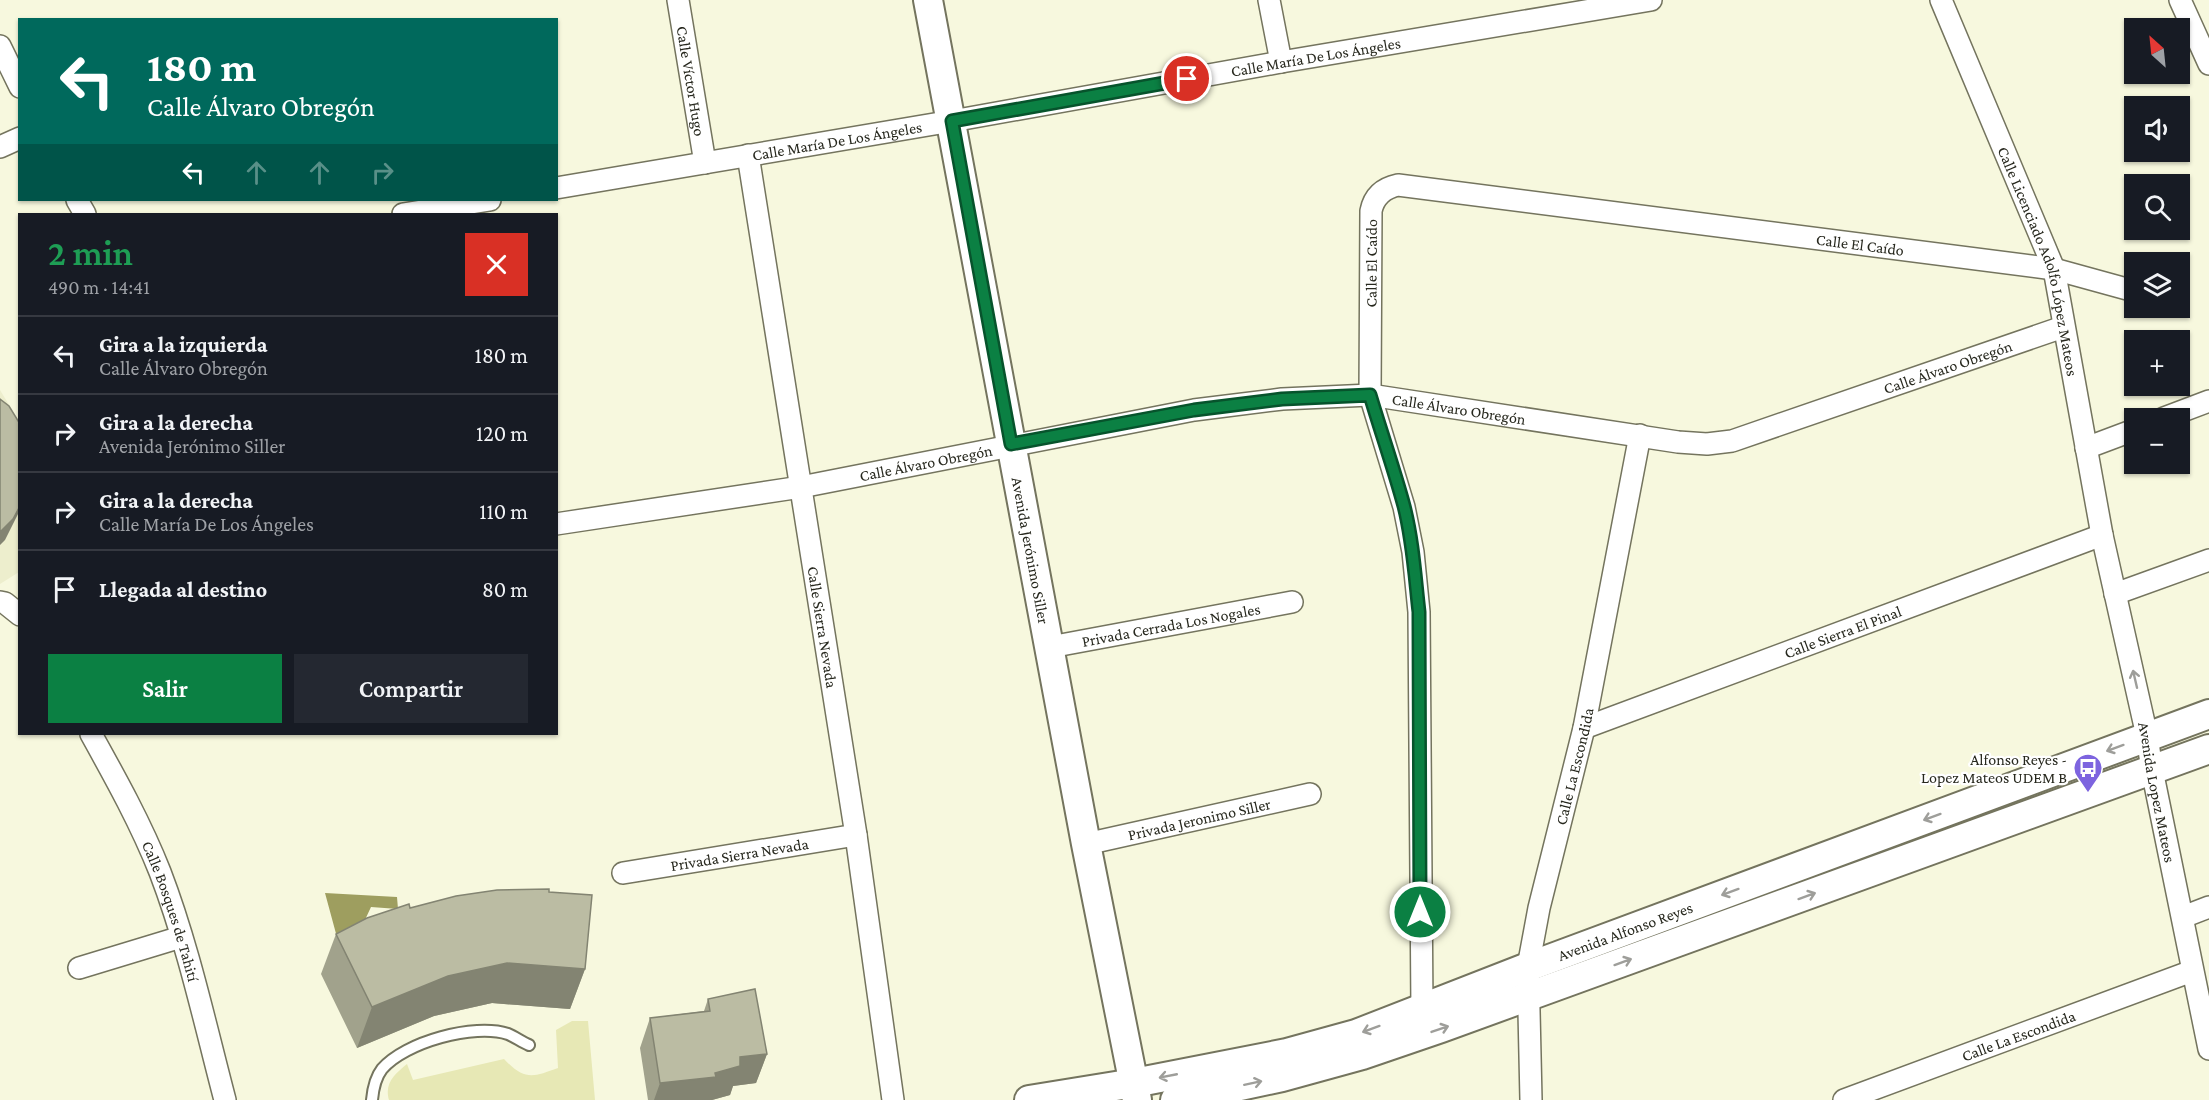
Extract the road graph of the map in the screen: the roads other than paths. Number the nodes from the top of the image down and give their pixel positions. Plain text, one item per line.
1 (678, 0) edge
2 (928, 0) edge
3 (1269, 0) edge
4 (1651, 0) edge
5 (1941, 0) edge
6 (2180, 0) edge
7 (1598, 5) edge
8 (0, 46) edge
9 (1281, 62) junction
10 (2209, 64) edge
11 (18, 83) edge
12 (952, 121) junction
13 (18, 139) edge
14 (0, 147) edge
15 (748, 155) junction
16 (705, 163) junction
17 (558, 188) edge
18 (484, 201) edge
19 (409, 213) edge
20 (2054, 269) junction
21 (2124, 288) edge
22 (2063, 327) junction
23 (1370, 395) junction
24 (2209, 401) edge
25 (2190, 408) edge
26 (2124, 434) edge
27 (1641, 435) junction
28 (1011, 444) junction
29 (2086, 448) junction
30 (801, 487) junction
31 (558, 524) edge
32 (2102, 535) junction
33 (2209, 560) edge
34 (2115, 594) junction
35 (1292, 603) dead end
36 (1050, 647) junction
37 (2209, 714) edge
38 (1584, 728) junction
39 (92, 735) edge
40 (2147, 736) junction
41 (2209, 748) edge
42 (2152, 770) junction
43 (1310, 794) dead end
44 (856, 835) junction
45 (1086, 844) junction
46 (623, 873) dead end
47 (2209, 907) edge
48 (2183, 917) junction
49 (181, 936) junction
50 (79, 968) dead end
51 (1528, 968) junction
52 (2192, 971) junction
53 (1530, 996) junction
54 (1422, 1010) junction
55 (529, 1045) dead end
56 (2209, 1049) edge
57 (1136, 1091) edge
58 (225, 1100) edge
59 (372, 1100) edge
60 (893, 1100) edge
61 (1029, 1100) edge
62 (1175, 1100) edge
63 (1531, 1100) edge
64 (1844, 1100) edge

1 - 16 street, Calle Víctor Hugo
2 - 12 main road, Avenida Jerónimo Siller
3 - 9 street
4 - 7 street, Calle María De Los Ángeles
5 - 20 street, Calle Licenciado Adolfo López Mateos
6 - 10 street
7 - 9 street, Calle María De Los Ángeles
8 - 11 street
9 - 12 street, Calle María De Los Ángeles
12 - 15 street, Calle María De Los Ángeles
12 - 28 main road, Avenida Jerónimo Siller
13 - 14 street
15 - 16 street, Calle María De Los Ángeles
15 - 30 street, Calle Sierra Nevada
16 - 17 street, Calle María De Los Ángeles
18 - 19 street
20 - 21 street, Calle El Caído
20 - 22 street, Calle Licenciado Adolfo López Mateos
20 - 23 street, Calle El Caído
22 - 27 street, Calle Álvaro Obregón
22 - 29 street, Calle Licenciado Adolfo López Mateos
23 - 27 street, Calle Álvaro Obregón
23 - 28 street, Calle Álvaro Obregón
23 - 54 street, Calle El Caído
24 - 25 street
26 - 29 street
27 - 38 street, Calle La Escondida
28 - 30 street, Calle Álvaro Obregón
28 - 36 main road, Avenida Jerónimo Siller
29 - 32 street, Calle Licenciado Adolfo López Mateos
30 - 31 street, Calle Álvaro Obregón
30 - 44 street, Calle Sierra Nevada
32 - 34 street, Avenida Lopez Mateos
32 - 38 street, Calle Sierra El Pinal
33 - 34 street
40 -> 34 street, Avenida Lopez Mateos
35 - 36 street, Privada Cerrada Los Nogales
36 - 45 main road, Avenida Jerónimo Siller
37 - 40 main road, Avenida Alfonso Reyes
38 - 51 street, Calle La Escondida
39 - 49 street, Calle Bosques de Tahití
40 - 42 street, Avenida Lopez Mateos
40 -> 51 main road, Avenida Alfonso Reyes
41 - 42 main road, Avenida Alfonso Reyes
42 - 48 street, Avenida Lopez Mateos
53 -> 42 main road, Avenida Alfonso Reyes
43 - 45 street, Privada Jeronimo Siller
44 - 46 street, Privada Sierra Nevada
44 - 60 street, Calle Sierra Nevada
45 - 57 main road, Avenida Jerónimo Siller
47 - 48 street
48 - 52 street, Avenida Lopez Mateos
49 - 50 street
49 - 58 street, Calle Bosques de Tahití
51 - 53 street, Calle La Escondida
51 - 54 main road, Avenida Alfonso Reyes
52 - 56 street, Avenida Lopez Mateos
52 - 64 street, Calle La Escondida
62 -> 53 main road, Avenida Alfonso Reyes
53 - 63 street, Calle La Escondida
54 -> 57 main road, Avenida Alfonso Reyes
55 - 59 lane
57 - 61 main road, Avenida Alfonso Reyes

